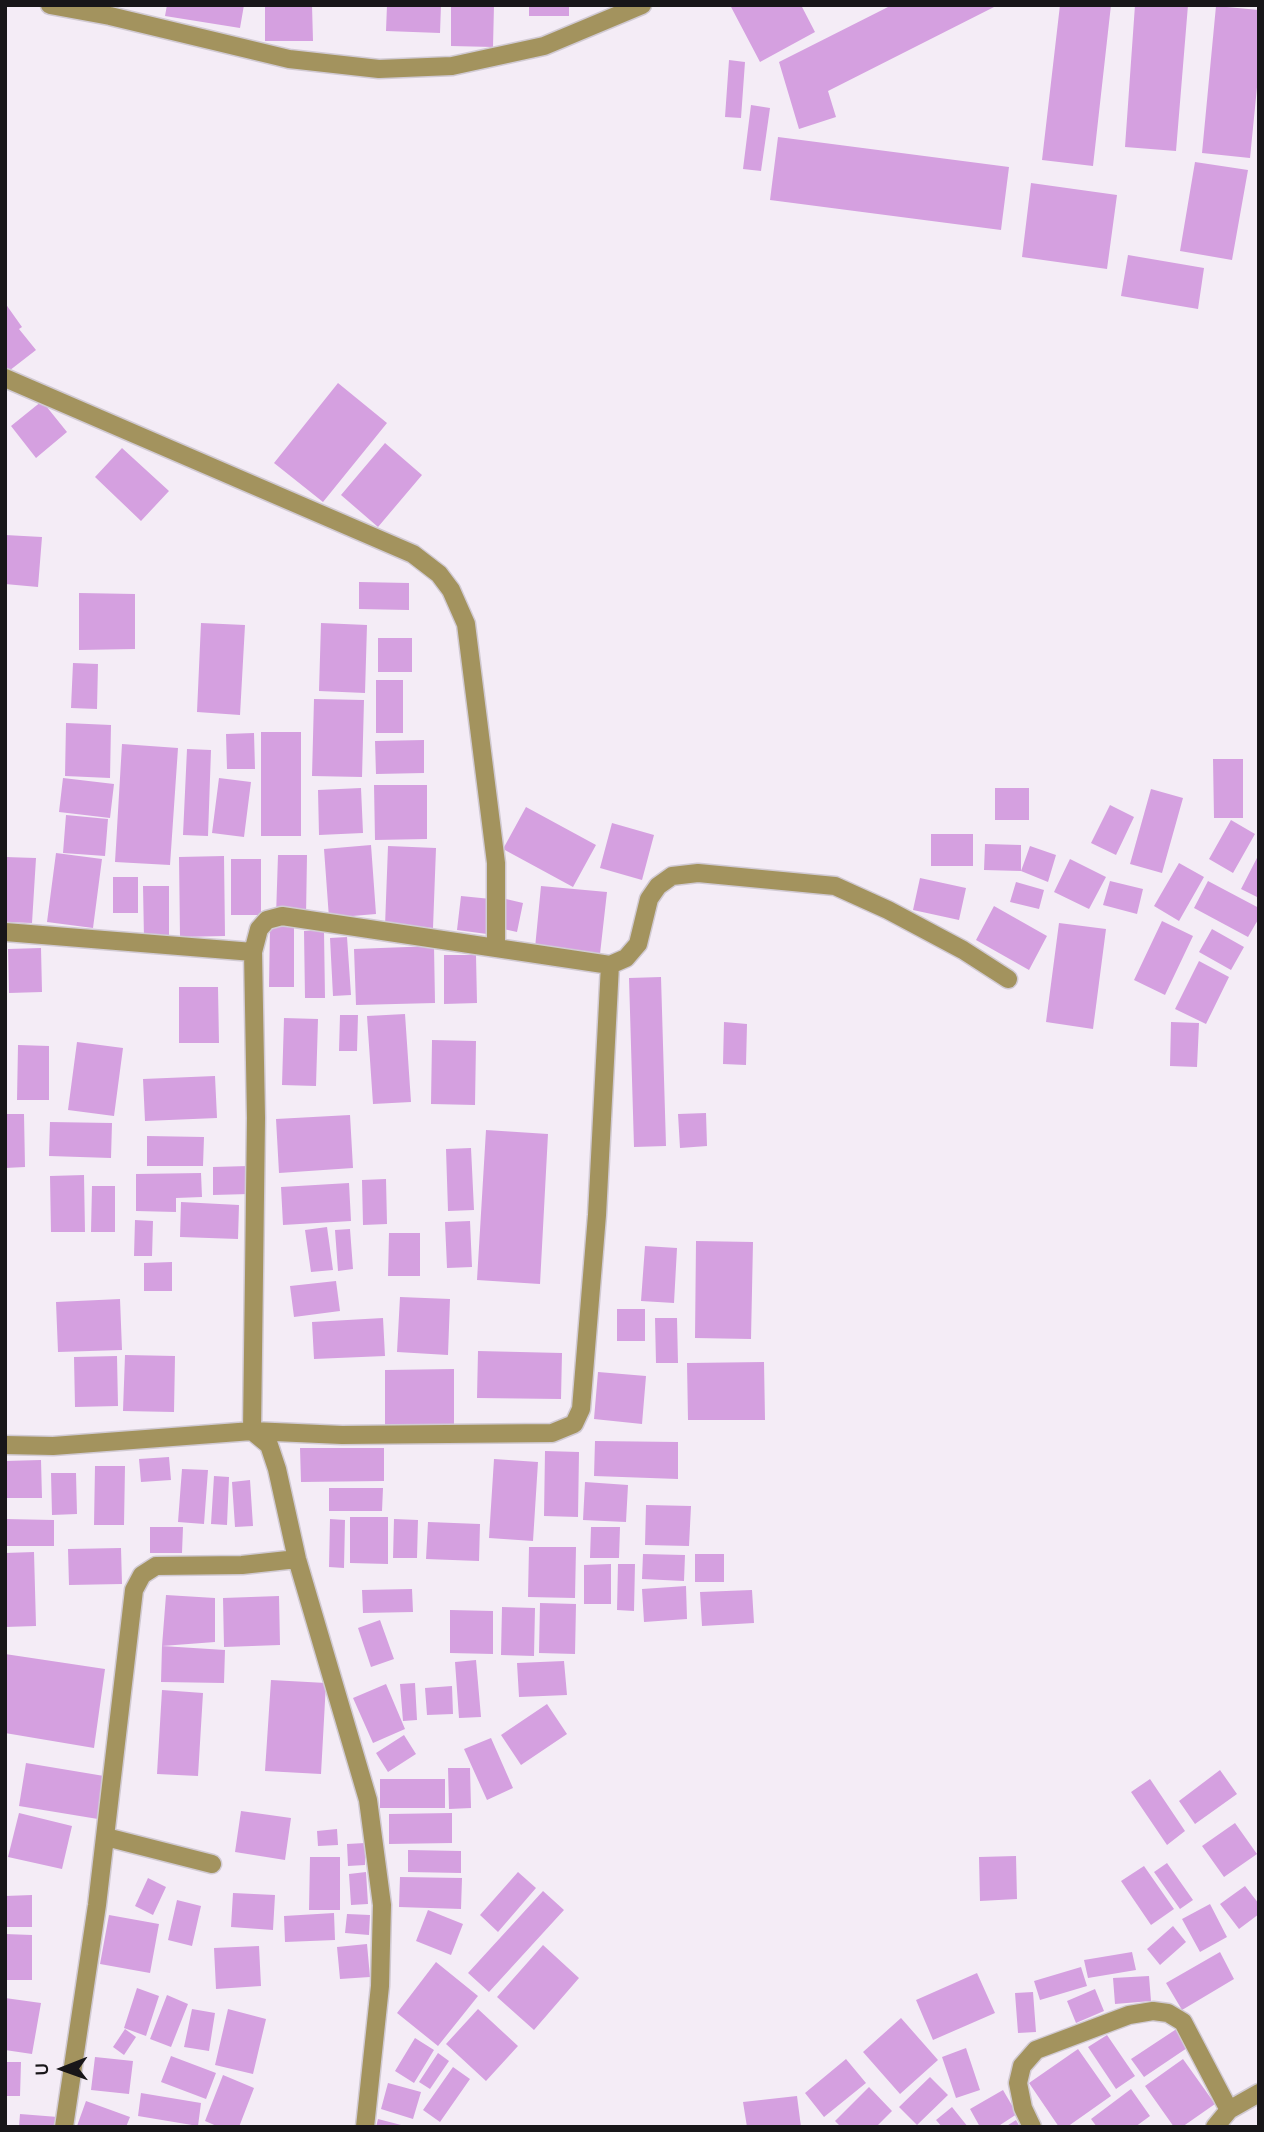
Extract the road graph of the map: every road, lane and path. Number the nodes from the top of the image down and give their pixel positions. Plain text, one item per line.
1 (50, 5) edge
2 (642, 5) edge
3 (5, 378) edge
4 (5, 932) edge
5 (496, 948) junction
6 (253, 952) junction
7 (610, 965) junction
8 (1008, 979) dead end
9 (252, 1431) junction
10 (5, 1445) edge
11 (297, 1559) junction
12 (106, 1837) junction
13 (212, 1864) dead end
14 (1259, 2093) edge
15 (1229, 2110) junction
16 (64, 2127) edge
17 (365, 2127) edge
18 (1032, 2127) edge
19 (1215, 2127) edge

1 - 2 street
3 - 5 street
4 - 6 street
5 - 6 street
5 - 7 street
6 - 9 street
7 - 8 street
7 - 9 street
9 - 10 street
9 - 11 street
11 - 12 street
11 - 17 street
12 - 13 street
12 - 16 street
14 - 15 street
15 - 18 street
15 - 19 street

